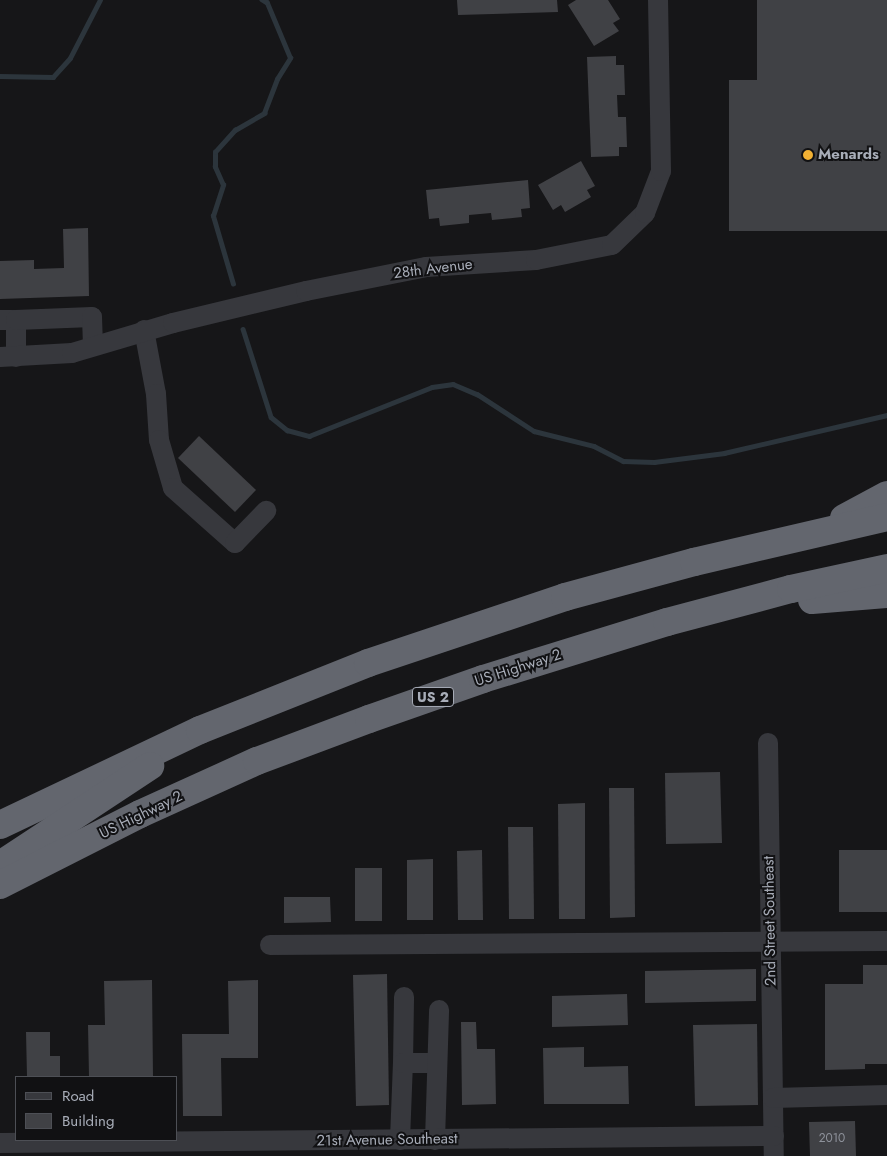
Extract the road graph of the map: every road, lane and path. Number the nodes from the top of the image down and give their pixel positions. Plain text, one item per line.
1 (658, 0) edge
2 (8, 320) edge
3 (144, 330) junction
4 (93, 346) junction
5 (8, 357) edge
6 (887, 495) edge
7 (266, 511) dead end
8 (887, 517) edge
9 (816, 534) junction
10 (887, 568) edge
11 (887, 594) edge
12 (667, 622) junction
13 (200, 730) junction
14 (768, 744) dead end
15 (0, 825) edge
16 (0, 865) edge
17 (0, 885) edge
18 (887, 941) edge
19 (769, 942) junction
20 (270, 945) dead end
21 (404, 997) dead end
22 (438, 1010) dead end
23 (403, 1063) junction
24 (437, 1063) junction
25 (887, 1095) edge
26 (773, 1098) junction
27 (400, 1140) junction
28 (435, 1140) junction
29 (0, 1143) edge
30 (774, 1146) edge
31 (274, 1148) edge
32 (144, 1149) edge

1 - 3 street, 28th Avenue
2 - 4 street
2 - 5 street
3 - 4 street, 28th Avenue
3 - 7 street
4 - 5 street, 28th Avenue
6 - 9 highway
8 - 9 highway
9 - 13 highway
10 - 12 highway, US Highway 2 / US 2
11 - 12 highway
12 - 17 highway, US Highway 2 / US 2
13 - 15 highway
13 - 16 highway
14 - 19 street, 2nd Street Southeast
18 - 19 street
19 - 20 street
19 - 26 street, 2nd Street Southeast
21 - 23 street
22 - 24 street
23 - 24 street
23 - 27 street
24 - 28 street
25 - 26 street
26 - 30 street, 2nd Street Southeast
27 - 28 street, 21st Avenue Southeast
27 - 31 street, 21st Avenue Southeast
28 - 30 street, 21st Avenue Southeast
29 - 32 street, 21st Avenue Southeast
31 - 32 street, 21st Avenue Southeast

